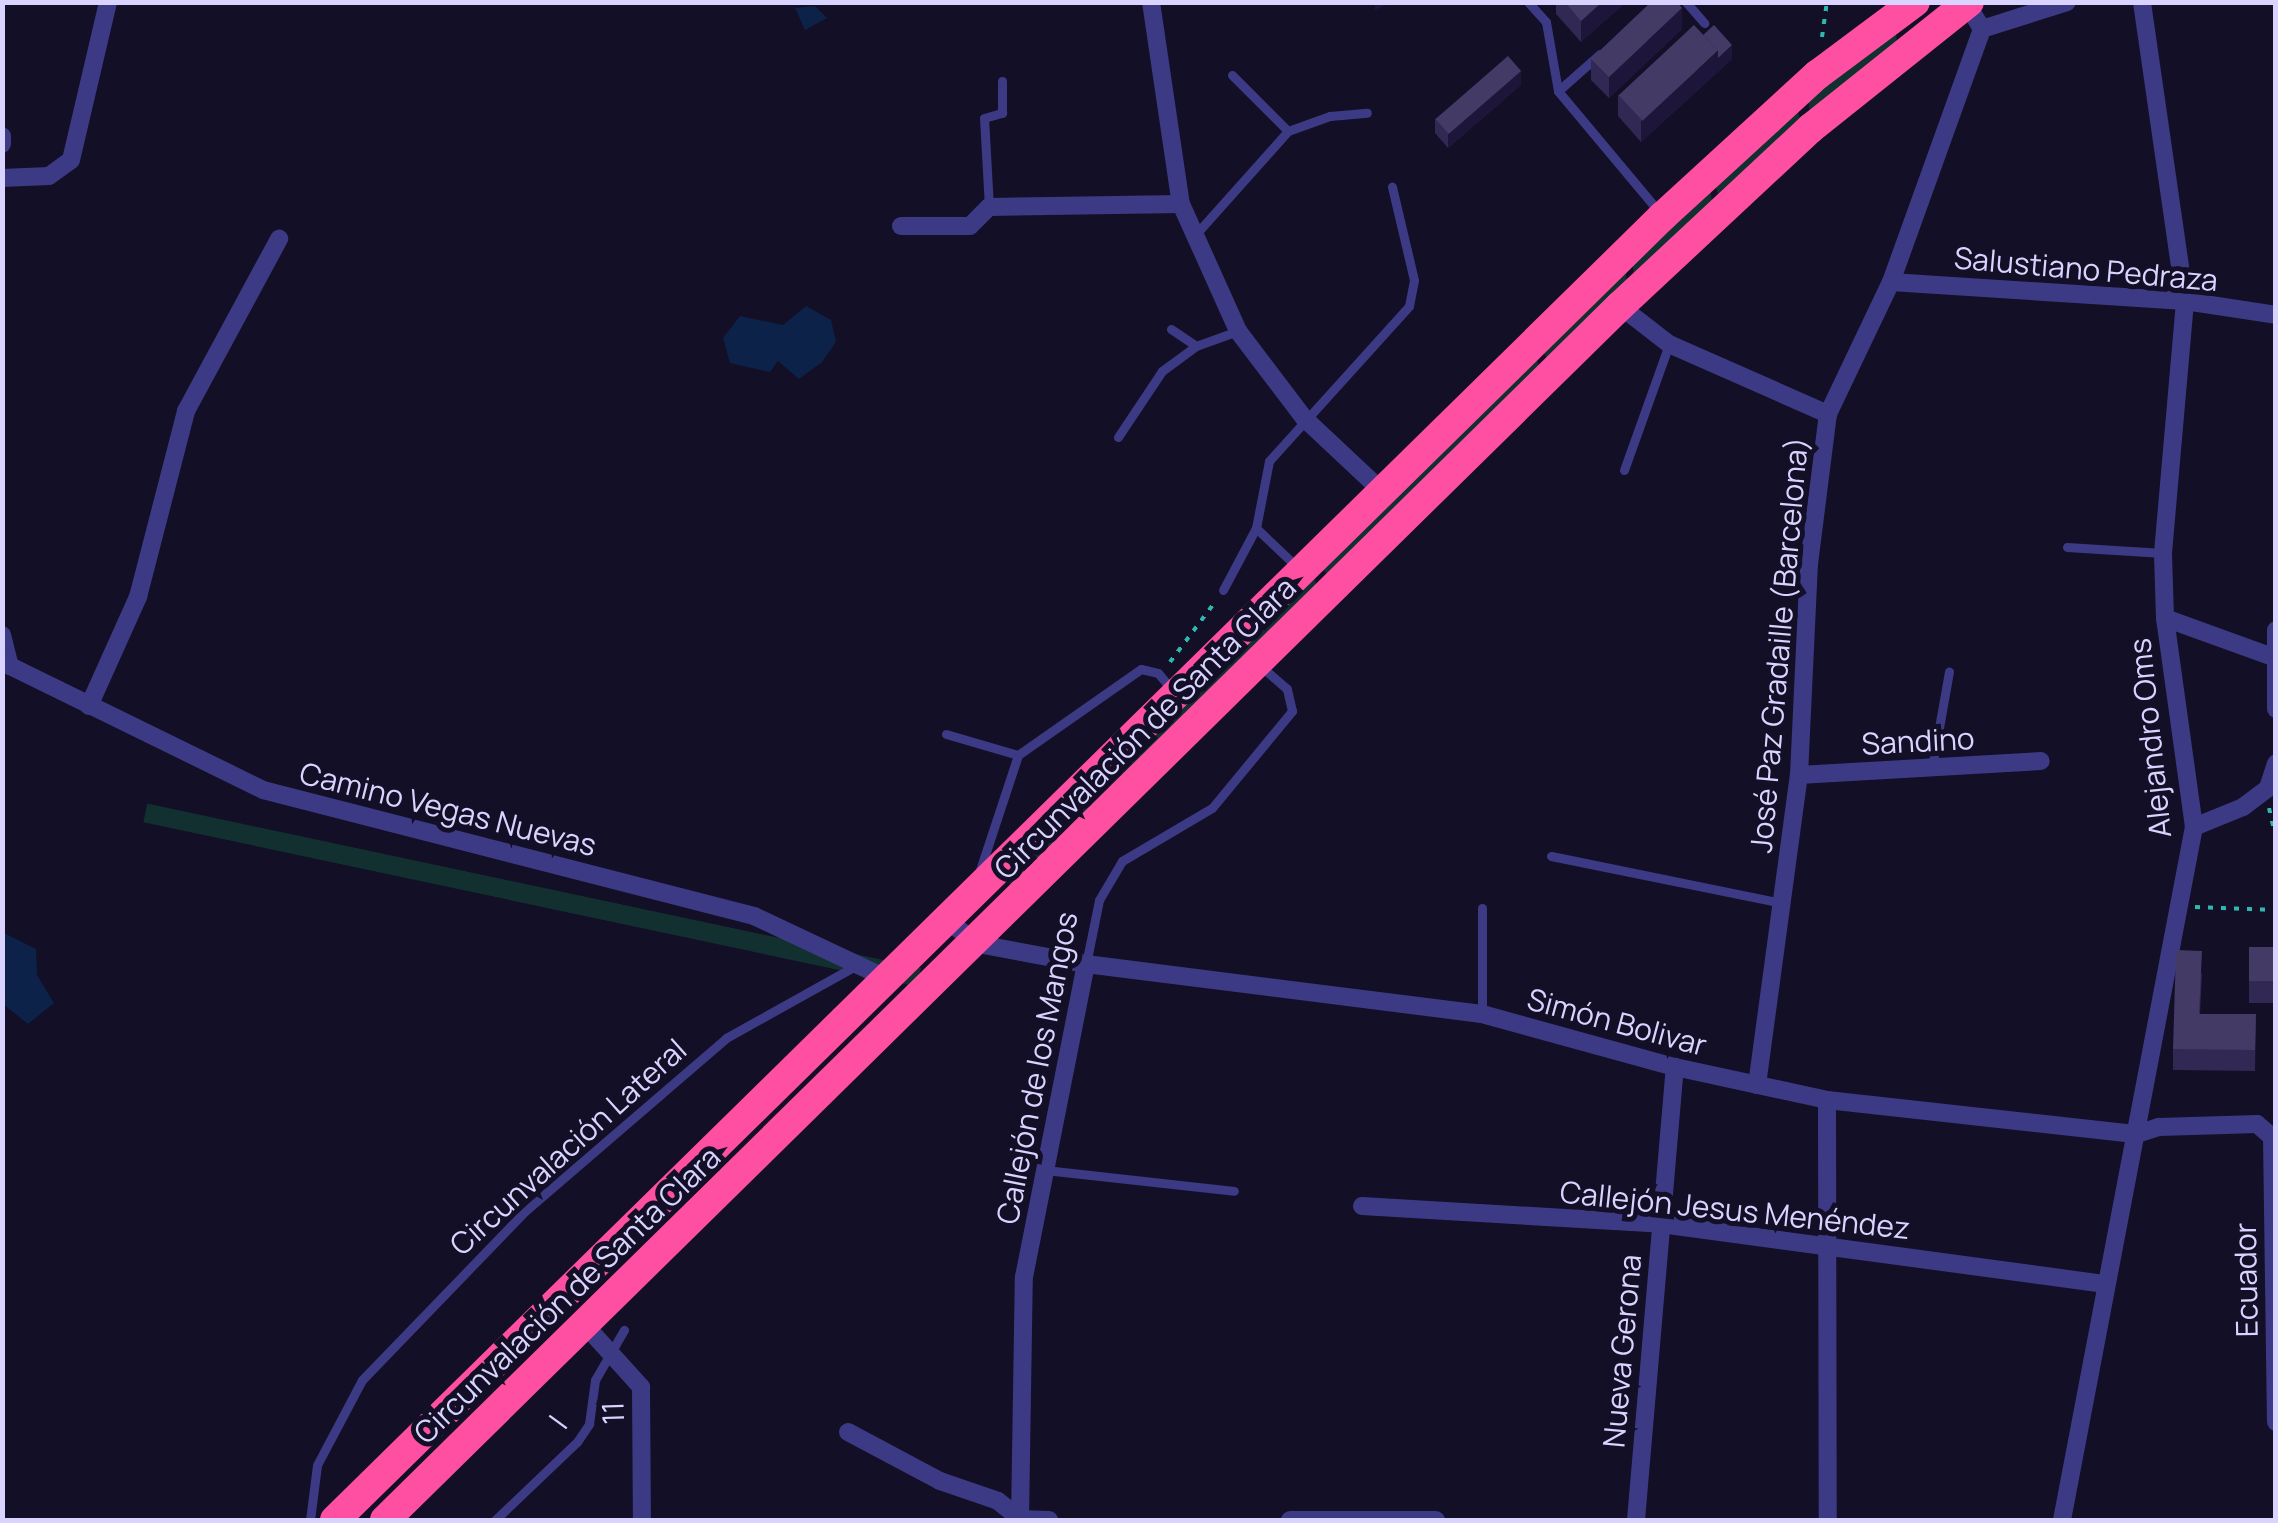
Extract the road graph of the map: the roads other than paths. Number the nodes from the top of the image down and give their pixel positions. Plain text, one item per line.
1 (108, 2) edge
2 (1151, 2) edge
3 (1528, 2) edge
4 (1686, 2) edge
5 (1915, 2) edge
6 (2067, 2) edge
7 (2142, 2) edge
8 (1973, 12) edge
9 (1704, 23) dead end
10 (1615, 41) edge
11 (1232, 75) dead end
12 (1002, 81) dead end
13 (1558, 92) junction
14 (1367, 113) dead end
15 (1288, 131) junction
16 (2, 136) edge
17 (2, 144) edge
18 (2, 178) edge
19 (1392, 187) dead end
20 (1182, 204) junction
21 (989, 206) junction
22 (1662, 216) junction
23 (900, 226) dead end
24 (1194, 236) junction
25 (279, 239) dead end
26 (1891, 282) junction
27 (2186, 301) junction
28 (1620, 306) junction
29 (2276, 315) edge
30 (1170, 329) dead end
31 (1238, 332) junction
32 (1669, 344) junction
33 (1196, 346) junction
34 (1828, 414) junction
35 (1304, 418) junction
36 (1118, 438) dead end
37 (1624, 470) dead end
38 (1384, 492) junction
39 (1256, 528) junction
40 (2067, 548) dead end
41 (2163, 553) junction
42 (1303, 573) junction
43 (1224, 590) road end
44 (2165, 618) junction
45 (2276, 630) edge
46 (2, 635) edge
47 (2273, 657) edge
48 (6, 664) edge
49 (1259, 664) junction
50 (1948, 672) dead end
51 (1178, 697) junction
52 (89, 706) junction
53 (2276, 710) edge
54 (946, 734) dead end
55 (1018, 755) junction
56 (2041, 761) dead end
57 (2276, 763) edge
58 (1932, 767) junction
59 (1799, 775) junction
60 (2194, 827) junction
61 (1551, 856) dead end
62 (1782, 903) junction
63 (1482, 908) dead end
64 (959, 913) junction
65 (978, 944) junction
66 (857, 964) junction
67 (1086, 964) junction
68 (891, 980) junction
69 (1482, 1014) junction
70 (1675, 1068) junction
71 (1757, 1084) junction
72 (1827, 1100) junction
73 (2138, 1134) junction
74 (2272, 1137) joint
75 (1042, 1169) junction
76 (1234, 1190) dead end
77 (1362, 1206) dead end
78 (1660, 1224) junction
79 (1828, 1244) junction
80 (2102, 1284) junction
81 (585, 1324) junction
82 (624, 1330) dead end
83 (612, 1351) junction
84 (2276, 1422) edge
85 (848, 1432) dead end
86 (310, 1520) edge
87 (335, 1520) edge
88 (385, 1520) edge
89 (494, 1520) edge
90 (642, 1520) edge
91 (1020, 1520) edge
92 (1049, 1520) edge
93 (1290, 1520) edge
94 (1436, 1520) edge
95 (1636, 1520) edge
96 (1828, 1520) edge
97 (2062, 1520) edge

1 - 18 street
2 - 20 street
3 - 13 lane
4 - 9 lane
5 - 22 highway, Circunvalación de Santa Clara
6 - 8 street
7 - 27 street, Alejandro Oms
8 - 26 street, José Paz Gradaille (Barcelona)
8 - 28 highway, Circunvalación de Santa Clara
10 - 13 lane
11 - 15 lane
12 - 21 lane
13 - 22 lane
14 - 15 lane
15 - 24 lane
16 - 17 street
19 - 35 lane
20 - 21 street
20 - 24 street
21 - 23 street
22 - 38 highway, Circunvalación de Santa Clara
24 - 31 street
25 - 52 street
26 - 27 street, Salustiano Pedraza
26 - 34 street, José Paz Gradaille (Barcelona)
27 - 29 street, Salustiano Pedraza
27 - 41 street, Alejandro Oms
28 - 32 street
28 - 49 highway, Circunvalación de Santa Clara
30 - 33 lane
31 - 33 lane
31 - 35 street
32 - 34 street
32 - 37 lane
33 - 36 lane
34 - 59 street, José Paz Gradaille (Barcelona)
35 - 38 street
35 - 39 lane
38 - 42 highway, Circunvalación de Santa Clara
39 - 42 lane
39 - 43 lane
40 - 41 lane
41 - 44 street, Alejandro Oms
42 - 51 highway, Circunvalación de Santa Clara
44 - 47 street
44 - 60 street, Alejandro Oms
45 - 47 street
46 - 48 street
47 - 53 street
48 - 52 street, Camino Vegas Nuevas
49 - 65 highway, Circunvalación de Santa Clara
49 - 67 lane, Callejón de los Mangos
50 - 58 lane
51 - 55 lane
51 - 64 highway, Circunvalación de Santa Clara
52 - 66 street, Camino Vegas Nuevas
54 - 55 lane
55 - 64 lane
56 - 58 street, Sandino
57 - 60 street
58 - 59 street, Sandino
59 - 62 street, José Paz Gradaille (Barcelona)
60 - 73 street, Alejandro Oms
61 - 62 lane
62 - 71 street, José Paz Gradaille (Barcelona)
63 - 69 lane
64 - 65 street, Simón Bolivar
64 - 68 highway, Circunvalación de Santa Clara
65 - 67 street, Simón Bolivar
65 - 81 highway, Circunvalación de Santa Clara
66 - 68 street, Camino Vegas Nuevas
66 - 86 lane, Circunvalación Lateral
67 - 69 street, Simón Bolivar
67 - 75 street, Callejón de los Mangos
68 - 87 highway, Circunvalación de Santa Clara
69 - 70 street, Simón Bolivar
70 - 71 street, Simón Bolivar
70 - 78 street, Nueva Gerona
71 - 72 street, Simón Bolivar
72 - 73 street, Simón Bolivar
72 - 79 street
73 - 74 street, Simón Bolivar
73 - 80 street, Alejandro Oms
74 - 84 street, Ecuador
75 - 76 lane
75 - 91 street, Callejón de los Mangos
77 - 78 street, Callejón Jesus Menéndez
78 - 79 street, Callejón Jesus Menéndez
78 - 95 street, Nueva Gerona
79 - 80 street, Callejón Jesus Menéndez
79 - 96 street
80 - 97 street, Alejandro Oms
81 - 83 street, 11
81 - 88 highway, Circunvalación de Santa Clara
82 - 83 lane, I
83 - 89 lane, I
83 - 90 street, 11
85 - 91 street
91 - 92 street
93 - 94 street

